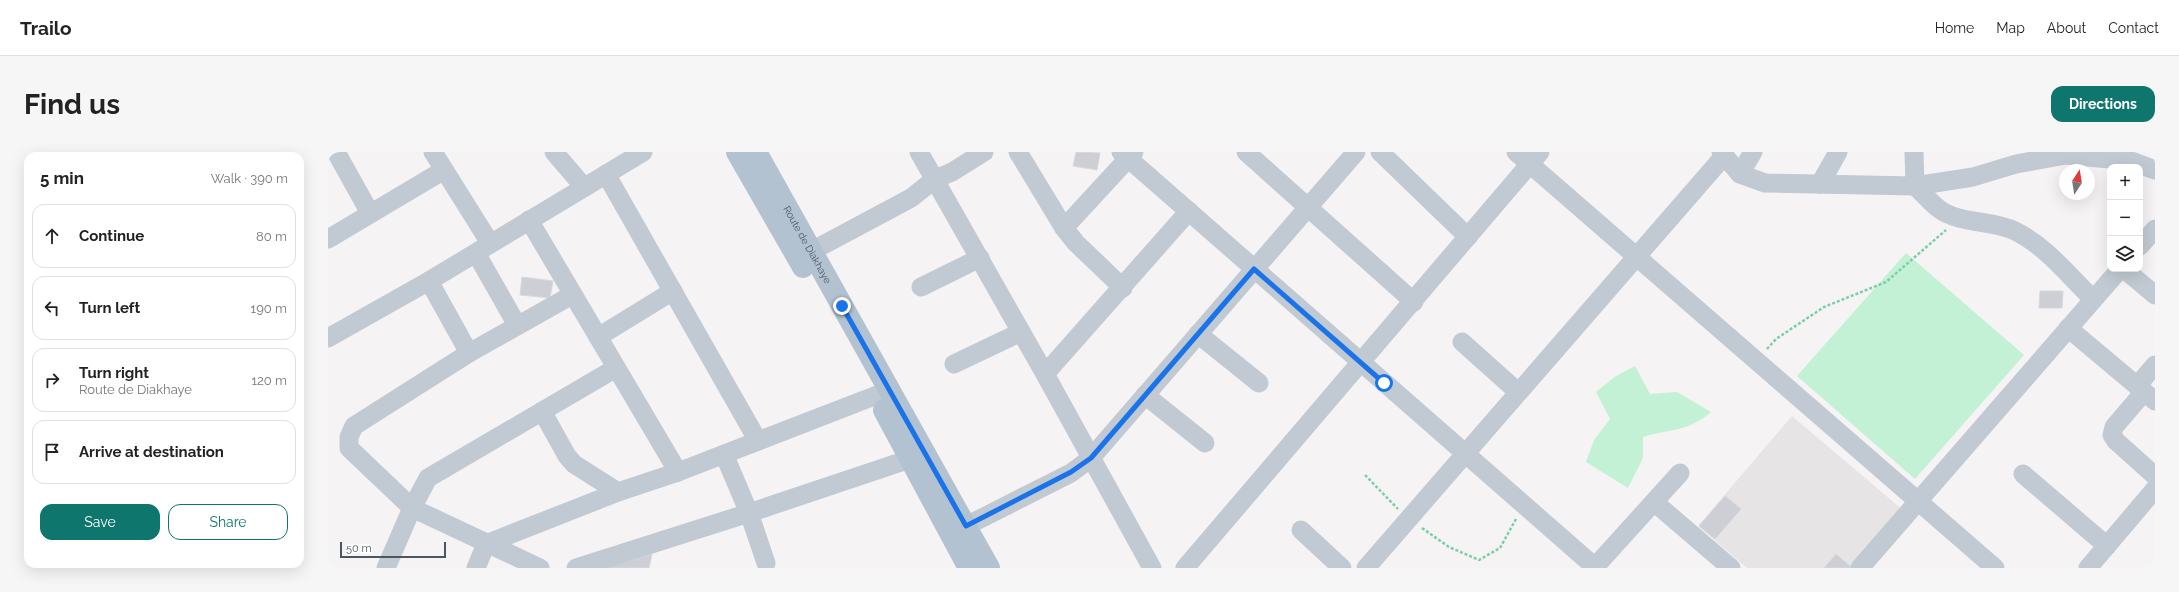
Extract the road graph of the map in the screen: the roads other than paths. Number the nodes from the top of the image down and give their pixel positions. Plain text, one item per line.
1 (336, 152) edge
2 (433, 152) edge
3 (554, 152) edge
4 (643, 152) edge
5 (736, 152) edge
6 (756, 152) edge
7 (919, 152) edge
8 (984, 152) edge
9 (1018, 152) edge
10 (1246, 152) edge
11 (1356, 152) edge
12 (1380, 152) edge
13 (1516, 152) edge
14 (1752, 152) edge
15 (1838, 152) edge
16 (1914, 152) edge
17 (1128, 154) edge
18 (1723, 154) edge
19 (2130, 157) edge
20 (1535, 158) edge
21 (2016, 158) edge
22 (444, 170) junction
23 (2155, 170) edge
24 (606, 174) junction
25 (1740, 174) junction
26 (935, 179) junction
27 (1820, 184) junction
28 (1915, 186) junction
29 (584, 187) junction
30 (1308, 207) junction
31 (1189, 211) junction
32 (370, 213) junction
33 (529, 220) junction
34 (1064, 228) junction
35 (2155, 229) edge
36 (1468, 237) junction
37 (328, 239) edge
38 (2143, 243) edge
39 (483, 248) junction
40 (812, 251) junction
41 (1636, 257) junction
42 (980, 258) junction
43 (1254, 269) junction
44 (2117, 272) edge
45 (2128, 272) edge
46 (429, 280) junction
47 (921, 287) dead end
48 (1123, 288) junction
49 (673, 291) junction
50 (572, 295) junction
51 (2155, 295) edge
52 (2093, 299) junction
53 (1414, 302) junction
54 (517, 325) junction
55 (2068, 328) junction
56 (1021, 332) junction
57 (1198, 334) junction
58 (598, 337) junction
59 (328, 338) edge
60 (1462, 342) dead end
61 (469, 354) junction
62 (1362, 363) junction
63 (954, 364) dead end
64 (2155, 365) edge
65 (616, 368) junction
66 (1045, 374) junction
67 (1259, 383) dead end
68 (1518, 392) junction
69 (2145, 393) edge
70 (877, 395) junction
71 (1145, 395) junction
72 (542, 411) junction
73 (758, 441) junction
74 (1205, 443) dead end
75 (1464, 453) junction
76 (724, 454) junction
77 (1091, 458) junction
78 (910, 459) junction
79 (678, 472) junction
80 (1680, 473) dead end
81 (2023, 474) dead end
82 (2155, 476) edge
83 (2155, 489) edge
84 (618, 492) junction
85 (1918, 501) junction
86 (1654, 502) junction
87 (412, 508) junction
88 (749, 513) junction
89 (966, 526) junction
90 (1301, 530) dead end
91 (486, 544) junction
92 (2107, 546) junction
93 (766, 563) dead end
94 (386, 568) edge
95 (476, 568) edge
96 (540, 568) edge
97 (576, 568) edge
98 (969, 568) edge
99 (989, 568) edge
100 (1152, 568) edge
101 (1185, 568) edge
102 (1342, 568) edge
103 (1366, 568) edge
104 (1595, 568) edge
105 (1731, 568) edge
106 (1860, 568) edge
107 (1994, 568) edge
108 (2088, 568) edge

1 - 32 street
2 - 22 street
3 - 29 street
4 - 24 street
5 - 70 main road, Route de Diakhaye
6 - 40 main road, Route de Diakhaye
7 - 26 street
8 - 26 street
9 - 34 street
10 - 30 street
11 - 30 street
12 - 36 street
13 - 20 street
14 - 25 street
15 - 27 street
16 - 28 street
17 - 31 street
17 - 34 street
18 - 25 street
18 - 41 street
19 - 21 street
19 - 23 street
20 - 36 street
20 - 41 street
21 - 28 street
22 - 32 street
22 - 39 street
24 - 29 street
24 - 49 street
25 - 27 street
26 - 40 street
26 - 42 street
27 - 28 street
28 - 52 street
29 - 33 street
30 - 43 street
30 - 53 street
31 - 43 street
31 - 48 street
32 - 37 street
33 - 39 street
33 - 50 street
34 - 48 street
35 - 38 street
36 - 53 street
39 - 46 street
39 - 54 street
40 - 89 main road, Route de Diakhaye
41 - 68 street
41 - 85 street
42 - 47 street
42 - 56 street
43 - 57 street
43 - 62 street
44 - 52 street
45 - 51 street
46 - 59 street
46 - 61 street
48 - 66 street
49 - 58 street
49 - 73 street
50 - 54 street
50 - 58 street
52 - 55 street
53 - 62 street
54 - 61 street
55 - 69 street
55 - 85 street
56 - 63 street
56 - 66 street
57 - 67 street
57 - 71 street
58 - 65 street
60 - 68 street
61 - 87 street
62 - 75 street
62 - 101 street
64 - 69 street
65 - 72 street
65 - 79 street
66 - 77 street
68 - 75 street
69 - 82 street
70 - 73 street
70 - 78 main road, Route de Diakhaye
71 - 74 street
71 - 77 street
72 - 84 street
72 - 87 street
73 - 76 street
75 - 103 street
75 - 104 street
76 - 79 street
76 - 88 street
77 - 89 street
77 - 100 street
78 - 88 street
78 - 98 main road, Route de Diakhaye
79 - 84 street
80 - 86 street
81 - 92 street
83 - 92 street
84 - 91 street
85 - 106 street
85 - 107 street
86 - 104 street
86 - 105 street
87 - 91 street
87 - 94 street
88 - 93 street
88 - 97 street
89 - 99 main road, Route de Diakhaye
90 - 102 street
91 - 95 street
91 - 96 street
92 - 108 street

